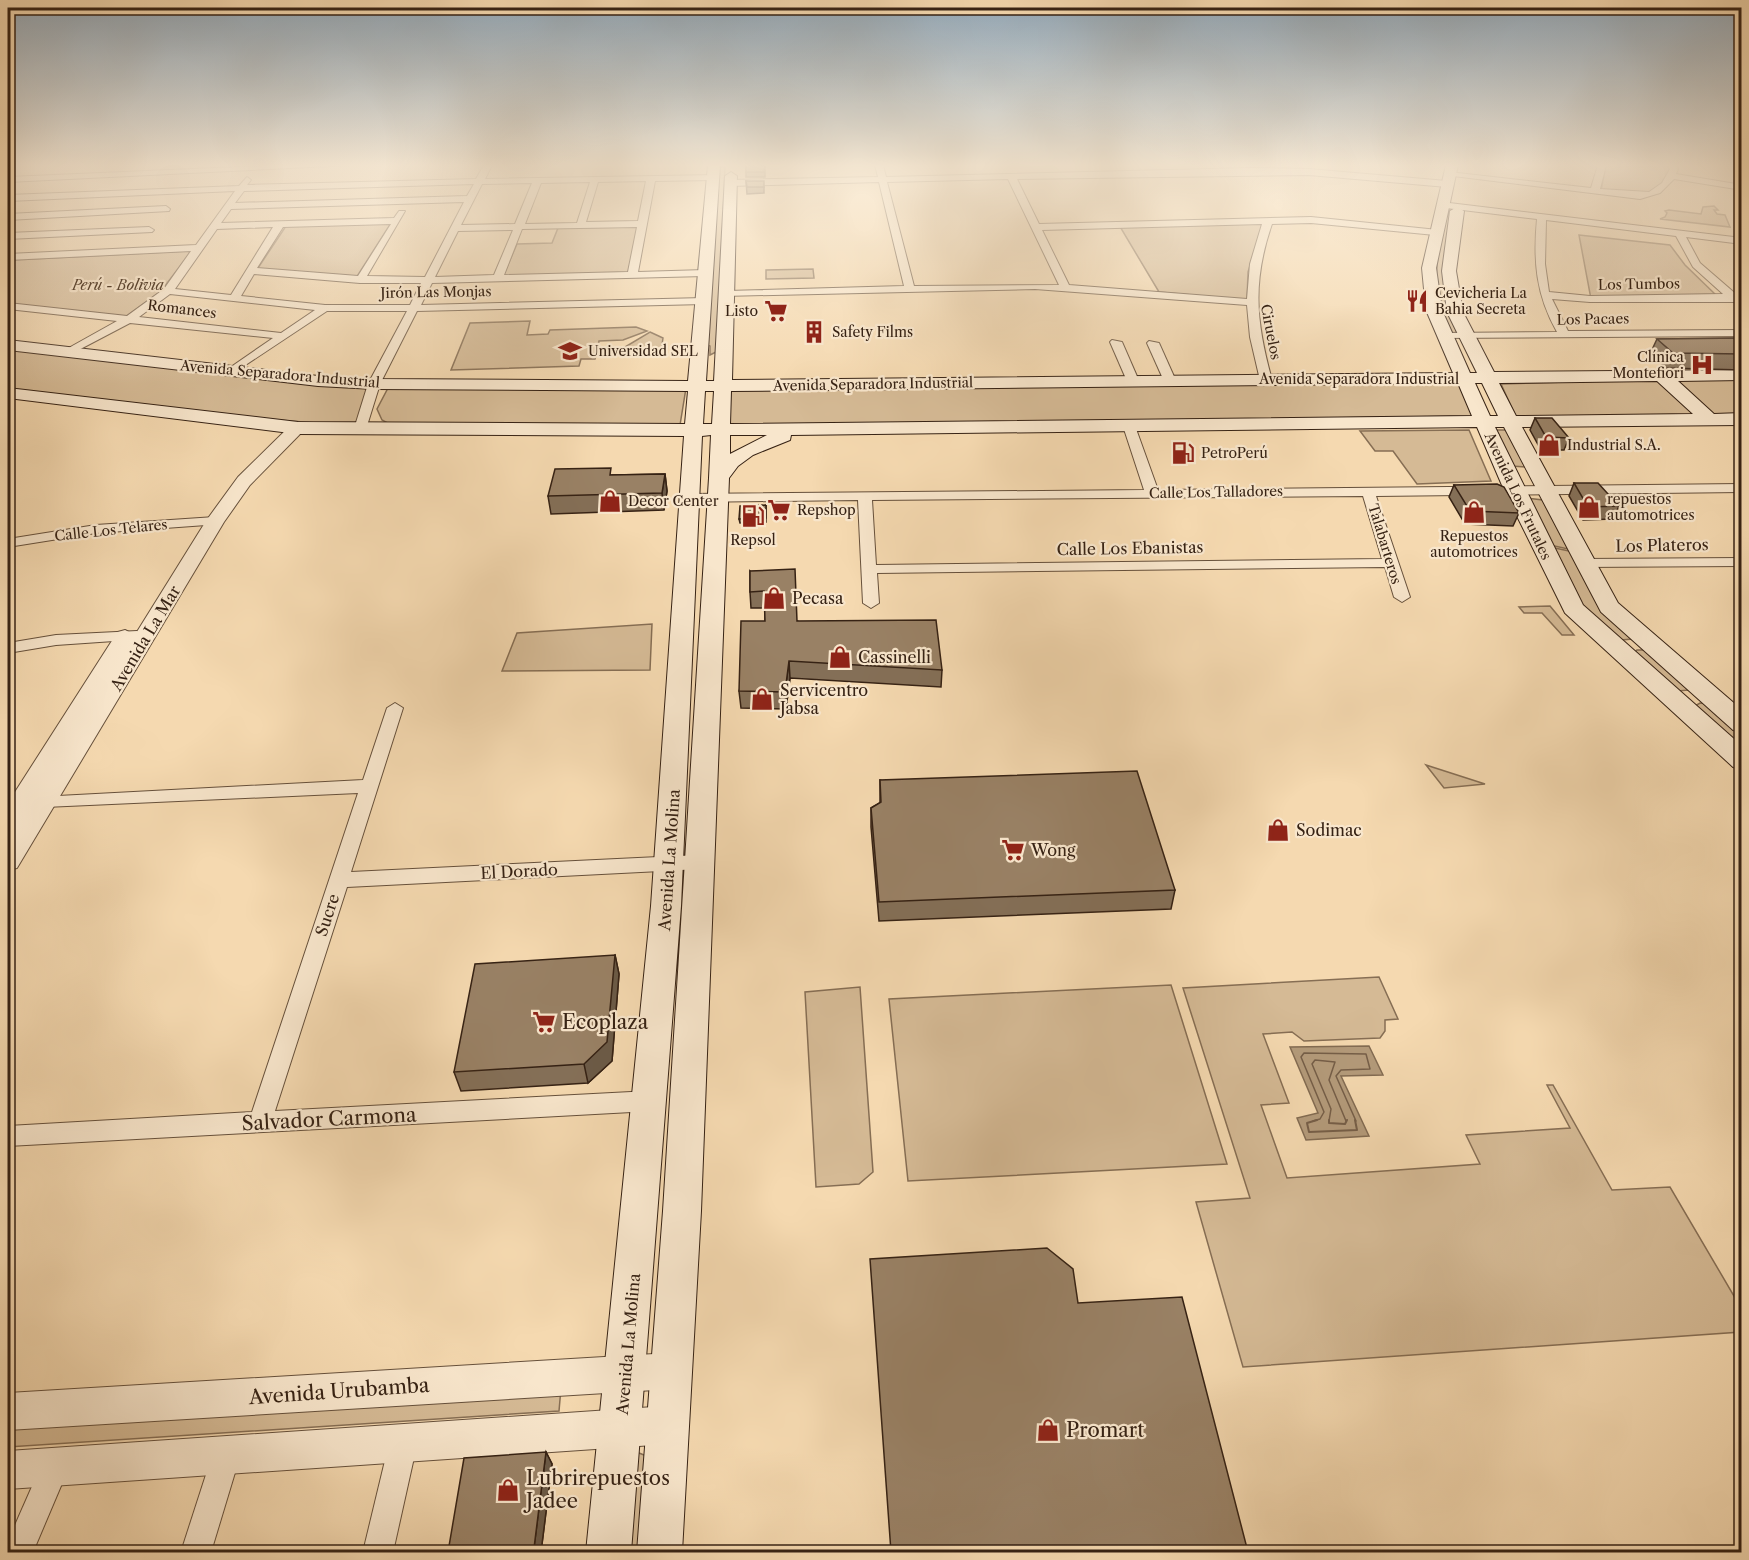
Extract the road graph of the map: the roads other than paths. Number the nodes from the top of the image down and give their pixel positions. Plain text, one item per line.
1 (143, 238) edge
2 (207, 238) edge
3 (271, 238) edge
4 (386, 238) edge
5 (451, 238) edge
6 (514, 238) edge
7 (639, 238) edge
8 (708, 238) edge
9 (729, 238) edge
10 (894, 238) edge
11 (1041, 238) edge
12 (1263, 238) edge
13 (1434, 238) edge
14 (1453, 238) edge
15 (1540, 238) edge
16 (1682, 238) edge
17 (1714, 238) edge
18 (1742, 241) edge
19 (200, 248) junction
20 (131, 252) junction
21 (8, 258) edge
22 (251, 271) junction
23 (705, 273) junction
24 (632, 275) junction
25 (498, 278) junction
26 (360, 280) junction
27 (429, 280) junction
28 (909, 288) junction
29 (1065, 288) junction
30 (168, 291) junction
31 (727, 294) junction
32 (1545, 295) junction
33 (234, 298) junction
34 (704, 301) junction
35 (1737, 301) edge
36 (1250, 302) junction
37 (8, 306) edge
38 (325, 308) junction
39 (414, 308) junction
40 (131, 318) junction
41 (1742, 333) edge
42 (1564, 334) junction
43 (1465, 335) junction
44 (281, 336) junction
45 (1444, 336) junction
46 (1116, 342) dead end
47 (1153, 343) dead end
48 (700, 344) junction
49 (8, 345) edge
50 (69, 352) junction
51 (232, 371) junction
52 (717, 371) junction
53 (1742, 375) edge
54 (1662, 376) junction
55 (1476, 378) junction
56 (1266, 380) junction
57 (1133, 381) junction
58 (1170, 381) junction
59 (374, 384) junction
60 (791, 384) junction
61 (8, 393) edge
62 (1709, 419) junction
63 (1742, 419) edge
64 (1484, 422) junction
65 (1512, 422) junction
66 (1129, 426) junction
67 (298, 428) junction
68 (838, 428) junction
69 (360, 429) junction
70 (593, 430) junction
71 (707, 430) junction
72 (704, 488) junction
73 (1742, 488) edge
74 (1544, 489) junction
75 (1514, 490) junction
76 (1368, 491) junction
77 (1152, 493) junction
78 (865, 496) junction
79 (215, 521) junction
80 (8, 543) edge
81 (1742, 562) edge
82 (1391, 563) junction
83 (1583, 564) junction
84 (870, 569) junction
85 (1402, 597) dead end
86 (871, 603) dead end
87 (136, 636) junction
88 (8, 648) edge
89 (395, 708) dead end
90 (1742, 724) edge
91 (691, 741) junction
92 (1742, 761) edge
93 (368, 786) junction
94 (45, 801) junction
95 (8, 822) edge
96 (8, 861) edge
97 (699, 862) junction
98 (669, 864) junction
99 (338, 880) junction
100 (650, 1101) junction
101 (260, 1123) junction
102 (8, 1136) edge
103 (671, 1371) junction
104 (625, 1373) junction
105 (8, 1412) edge
106 (668, 1425) junction
107 (620, 1428) junction
108 (403, 1444) junction
109 (226, 1456) junction
110 (55, 1467) junction
111 (8, 1470) edge
112 (18, 1552) edge
113 (196, 1552) edge
114 (378, 1552) edge
115 (608, 1552) edge
116 (659, 1552) edge

1 - 20 street
2 - 19 street
3 - 22 street
4 - 26 street
5 - 27 street
6 - 25 street
7 - 24 street
8 - 23 main road, Avenida La Molina
9 - 31 main road, Avenida La Molina
10 - 28 street
11 - 29 street
12 - 36 street, Ciruelos
13 - 45 main road, Avenida Los Frutales
14 - 43 main road, Avenida Los Frutales
15 - 32 street
16 - 35 street
17 - 18 street
19 - 20 street
19 - 30 street
20 - 21 street
22 - 26 street
22 - 33 street
23 - 24 street
23 - 34 main road, Avenida La Molina
24 - 25 street
25 - 27 street
26 - 27 street
27 - 39 street
28 - 29 street
28 - 31 street
29 - 36 street
30 - 33 street, Jirón Las Monjas
30 - 40 street
31 - 52 main road, Avenida La Molina
32 - 35 street, Los Tumbos
32 - 42 street
33 - 38 street, Jirón Las Monjas
34 - 39 street, Jirón Las Monjas
34 - 48 main road, Avenida La Molina
36 - 56 street, Ciruelos
37 - 40 street, Romances
38 - 39 street, Jirón Las Monjas
38 - 44 street
39 - 59 street
40 - 44 street, Romances
40 - 50 street
41 - 42 street, Los Pacaes
42 - 43 street, Los Pacaes
43 - 45 street, Los Pacaes
43 - 55 main road, Avenida Los Frutales
44 - 51 street
45 - 55 main road, Avenida Los Frutales
46 - 57 street
47 - 58 street
48 - 52 main road, Avenida La Molina
48 - 52 main road
49 - 50 main road, Avenida Separadora Industrial
50 - 51 main road, Avenida Separadora Industrial
51 - 59 main road, Avenida Separadora Industrial
52 - 59 main road, Avenida Separadora Industrial
52 - 60 main road, Avenida Separadora Industrial
52 - 60 main road
52 - 71 main road, Avenida La Molina
53 - 54 main road, Avenida Separadora Industrial
54 - 55 main road, Avenida Separadora Industrial
54 - 62 main road
55 - 56 main road, Avenida Separadora Industrial
55 - 64 main road, Avenida Los Frutales
55 - 65 main road, Avenida Los Frutales
56 - 58 main road, Avenida Separadora Industrial
57 - 58 main road, Avenida Separadora Industrial
57 - 60 main road, Avenida Separadora Industrial
59 - 69 street
61 - 67 main road
62 - 63 main road
62 - 65 main road
64 - 65 main road
64 - 66 main road
64 - 75 main road, Avenida Los Frutales
65 - 74 main road, Avenida Los Frutales
66 - 68 main road
66 - 77 street
67 - 69 main road
67 - 79 street, Avenida La Mar
68 - 71 main road
68 - 72 main road
69 - 70 main road
70 - 71 main road
70 - 72 main road
71 - 72 main road, Avenida La Molina
72 - 78 street, Calle Los Talladores
72 - 91 main road, Avenida La Molina
73 - 74 street, Calle Los Talladores
74 - 75 street, Calle Los Talladores
74 - 83 main road, Avenida Los Frutales
75 - 76 street, Calle Los Talladores
75 - 92 main road, Avenida Los Frutales
76 - 77 street, Calle Los Talladores
76 - 82 street, Talabarteros
77 - 78 street, Calle Los Talladores
78 - 84 street
79 - 80 street, Calle Los Telares
79 - 87 street, Avenida La Mar
81 - 83 street, Los Plateros
82 - 84 street, Calle Los Ebanistas
82 - 85 street, Talabarteros
83 - 90 main road, Avenida Los Frutales
84 - 86 street
87 - 88 street
87 - 94 street, Avenida La Mar
87 - 95 street, Avenida La Mar
89 - 93 street, Sucre
91 - 97 main road, Avenida La Molina
91 - 98 main road, Avenida La Molina
93 - 94 street
93 - 99 street, Sucre
94 - 96 street, Avenida La Mar
97 - 98 street, El Dorado
97 - 103 main road, Avenida La Molina
98 - 99 street, El Dorado
98 - 100 main road, Avenida La Molina
99 - 101 street, Sucre
100 - 101 street, Salvador Carmona
100 - 104 main road, Avenida La Molina
101 - 102 street, Salvador Carmona
103 - 104 street, Avenida Urubamba
103 - 106 main road, Avenida La Molina
104 - 105 street, Avenida Urubamba
104 - 107 main road, Avenida La Molina
106 - 107 street
106 - 116 main road, Avenida La Molina
107 - 108 street
107 - 115 main road, Avenida La Molina
108 - 109 street
108 - 114 street
109 - 110 street
109 - 113 street
110 - 111 street
110 - 112 street

